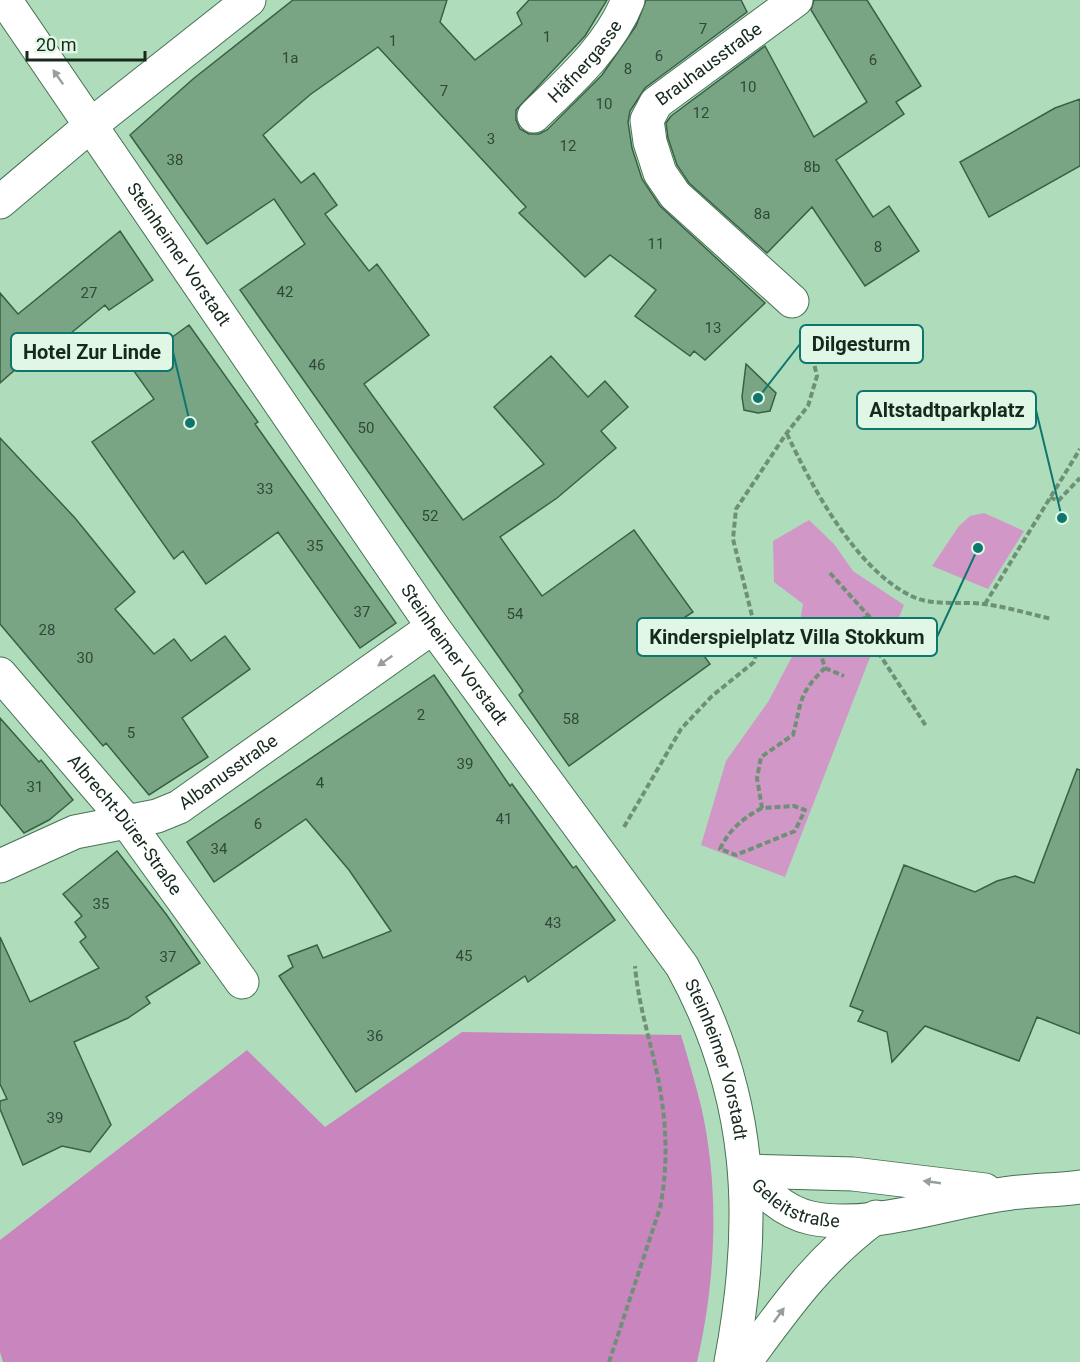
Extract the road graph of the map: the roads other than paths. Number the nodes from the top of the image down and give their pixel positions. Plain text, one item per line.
1 (5, 0) edge
2 (249, 0) edge
3 (628, 0) edge
4 (796, 0) edge
5 (534, 116) dead end
6 (91, 125) junction
7 (0, 202) edge
8 (792, 302) road end
9 (432, 627) junction
10 (0, 674) edge
11 (127, 822) junction
12 (0, 866) edge
13 (242, 982) dead end
14 (745, 1170) junction
15 (1080, 1188) edge
16 (1011, 1193) junction
17 (876, 1217) junction
18 (731, 1362) edge
19 (745, 1362) edge

6 -> 1 main road, Steinheimer Vorstadt
2 - 6 main road
3 - 5 main road, Häfnergasse
4 - 8 main road, Brauhausstraße
6 - 7 main road
6 - 9 main road, Steinheimer Vorstadt
9 -> 11 main road, Albanusstraße
9 - 14 main road, Steinheimer Vorstadt
10 - 11 main road, Albrecht-Dürer-Straße
11 - 12 main road, Albanusstraße
11 - 13 main road, Albrecht-Dürer-Straße
16 -> 14 main road, Geleitstraße
14 - 17 main road, Geleitstraße
14 - 18 main road, Steinheimer Vorstadt
15 - 16 main road, Geleitstraße
16 - 17 main road, Geleitstraße
19 -> 17 main road

